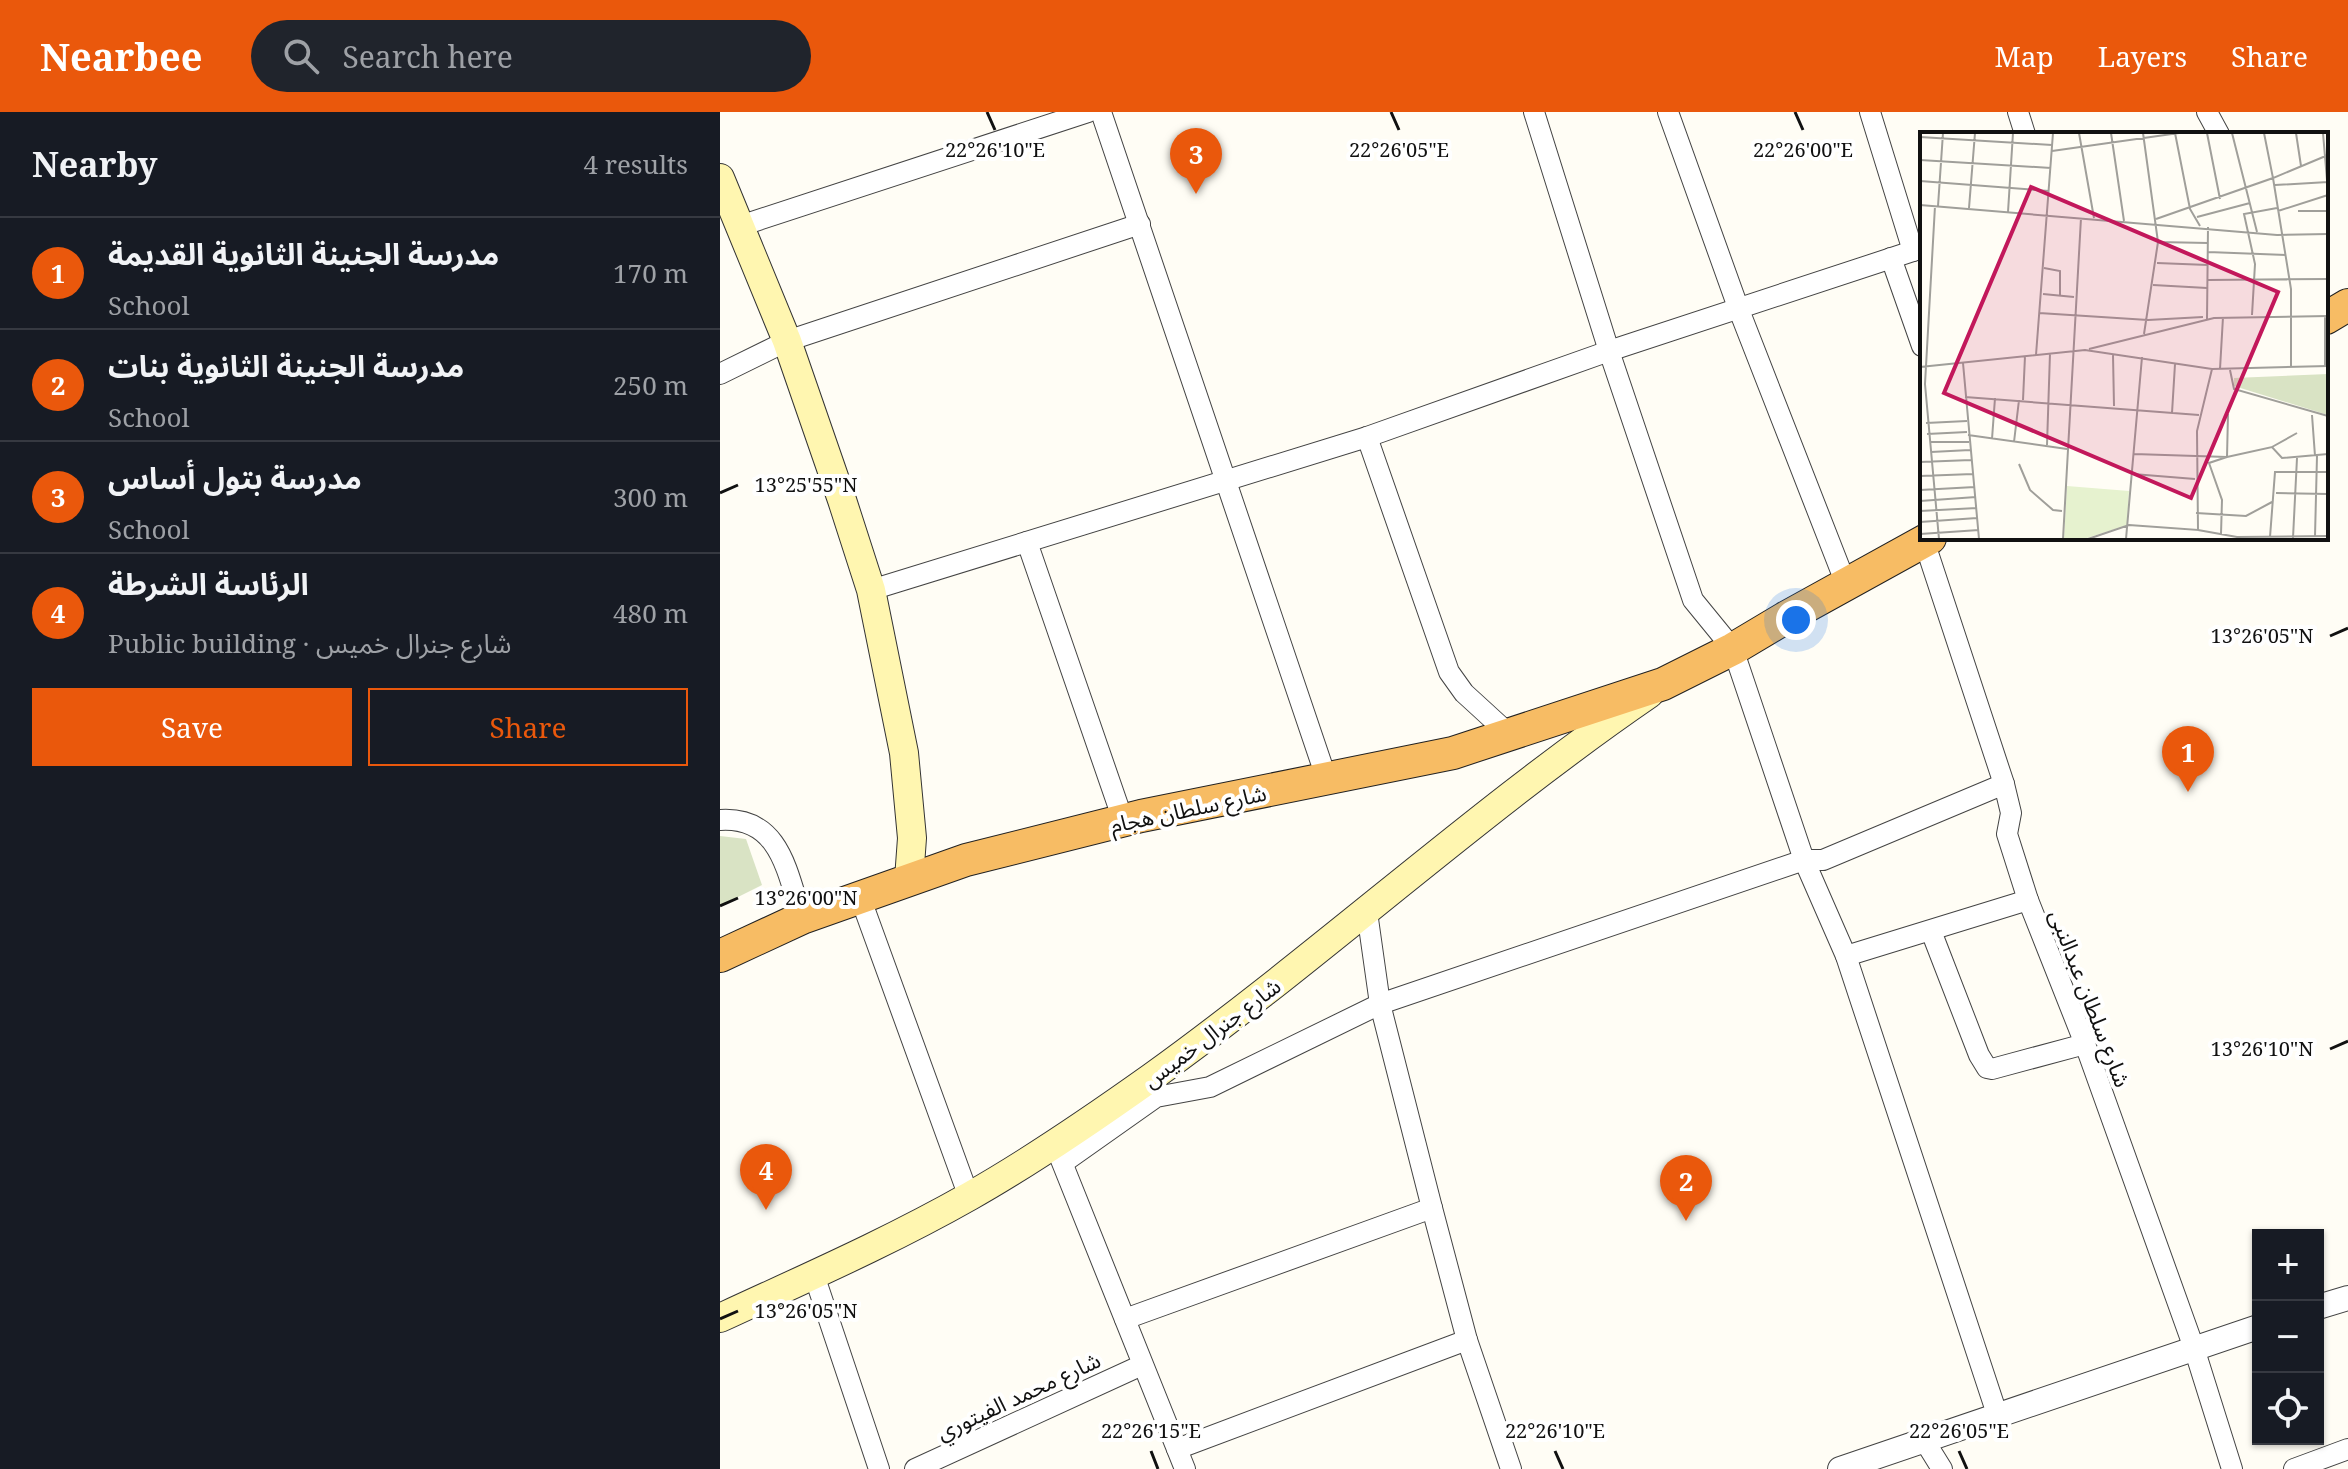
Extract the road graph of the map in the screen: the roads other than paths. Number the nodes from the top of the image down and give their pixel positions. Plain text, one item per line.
1 (1088, 112) edge
2 (1101, 112) edge
3 (1534, 112) edge
4 (1668, 112) edge
5 (1870, 112) edge
6 (2018, 112) edge
7 (2207, 112) edge
8 (2024, 132) edge
9 (2218, 132) edge
10 (720, 178) edge
11 (1140, 224) junction
12 (740, 226) junction
13 (1917, 249) edge
14 (1891, 258) junction
15 (2348, 305) edge
16 (1739, 310) junction
17 (2328, 317) edge
18 (1920, 340) edge
19 (787, 341) junction
20 (1609, 351) junction
21 (723, 368) edge
22 (1367, 437) junction
23 (1224, 481) junction
24 (1927, 540) edge
25 (1027, 542) junction
26 (1846, 584) junction
27 (871, 590) junction
28 (1733, 649) junction
29 (1663, 684) junction
30 (1511, 736) junction
31 (1327, 780) junction
32 (2004, 784) junction
33 (720, 820) edge
34 (1123, 820) junction
35 (1804, 860) junction
36 (909, 879) junction
37 (860, 897) junction
38 (2028, 900) junction
39 (1367, 912) junction
40 (802, 918) junction
41 (1931, 931) junction
42 (720, 956) edge
43 (1846, 956) junction
44 (1380, 1004) junction
45 (2085, 1044) junction
46 (1059, 1153) junction
47 (969, 1197) junction
48 (1432, 1208) junction
49 (814, 1275) junction
50 (2348, 1298) edge
51 (2324, 1305) edge
52 (720, 1318) edge
53 (1125, 1319) junction
54 (2252, 1329) edge
55 (1467, 1340) junction
56 (2194, 1348) junction
57 (1142, 1365) junction
58 (1997, 1414) junction
59 (1924, 1440) junction
60 (1177, 1449) junction
61 (2348, 1449) edge
62 (1503, 1467) edge
63 (879, 1469) edge
64 (915, 1469) edge
65 (1185, 1469) edge
66 (1840, 1469) edge
67 (1942, 1469) edge
68 (2232, 1469) edge
69 (2294, 1469) edge

1 - 12 street
2 - 11 street
3 - 20 street
4 - 16 street
5 - 13 street
6 - 8 street
7 - 9 street
10 - 12 main road
11 - 19 street
11 - 23 street
12 - 19 main road
13 - 14 street
14 - 16 street
14 - 18 street
15 - 17 highway
16 - 20 street
16 - 26 street
19 - 21 street
19 - 27 main road
20 - 22 street
20 - 28 street
22 - 23 street
22 - 30 street
23 - 25 street
23 - 31 street
24 - 26 highway, شارع سلطان هجام
24 - 32 street, شارع سلطان عبدالنبى
25 - 27 street
25 - 34 street
26 - 28 highway, شارع سلطان هجام
27 - 36 main road
28 - 29 highway, شارع سلطان هجام
28 - 35 street
29 - 30 highway, شارع سلطان هجام
29 - 39 main road, شارع جنرال خميس
30 - 31 highway, شارع سلطان هجام
31 - 34 highway, شارع سلطان هجام
32 - 35 street
32 - 38 street, شارع سلطان عبدالنبى
33 - 40 street
34 - 36 highway, شارع سلطان هجام
35 - 43 street
35 - 44 street
36 - 37 highway, شارع سلطان هجام
37 - 40 highway, شارع سلطان هجام
37 - 47 street
38 - 41 street
38 - 45 street, شارع سلطان عبدالنبى
39 - 44 street
39 - 46 main road, شارع جنرال خميس
40 - 42 highway, شارع سلطان هجام
41 - 43 street
41 - 45 street
43 - 58 street
44 - 46 street
44 - 48 street
45 - 56 street, شارع سلطان عبدالنبى
46 - 47 main road, شارع جنرال خميس
46 - 53 street
47 - 49 main road, شارع جنرال خميس
48 - 53 street
48 - 55 street
49 - 52 main road, شارع جنرال خميس
49 - 63 street
50 - 51 street
53 - 57 street
54 - 56 street
55 - 60 street
55 - 62 street
56 - 58 street
56 - 68 street, شارع سلطان عبدالنبى
57 - 60 street
57 - 64 street, شارع محمد الفيتوري
58 - 59 street
59 - 66 street
59 - 67 street
60 - 65 street
61 - 69 street

